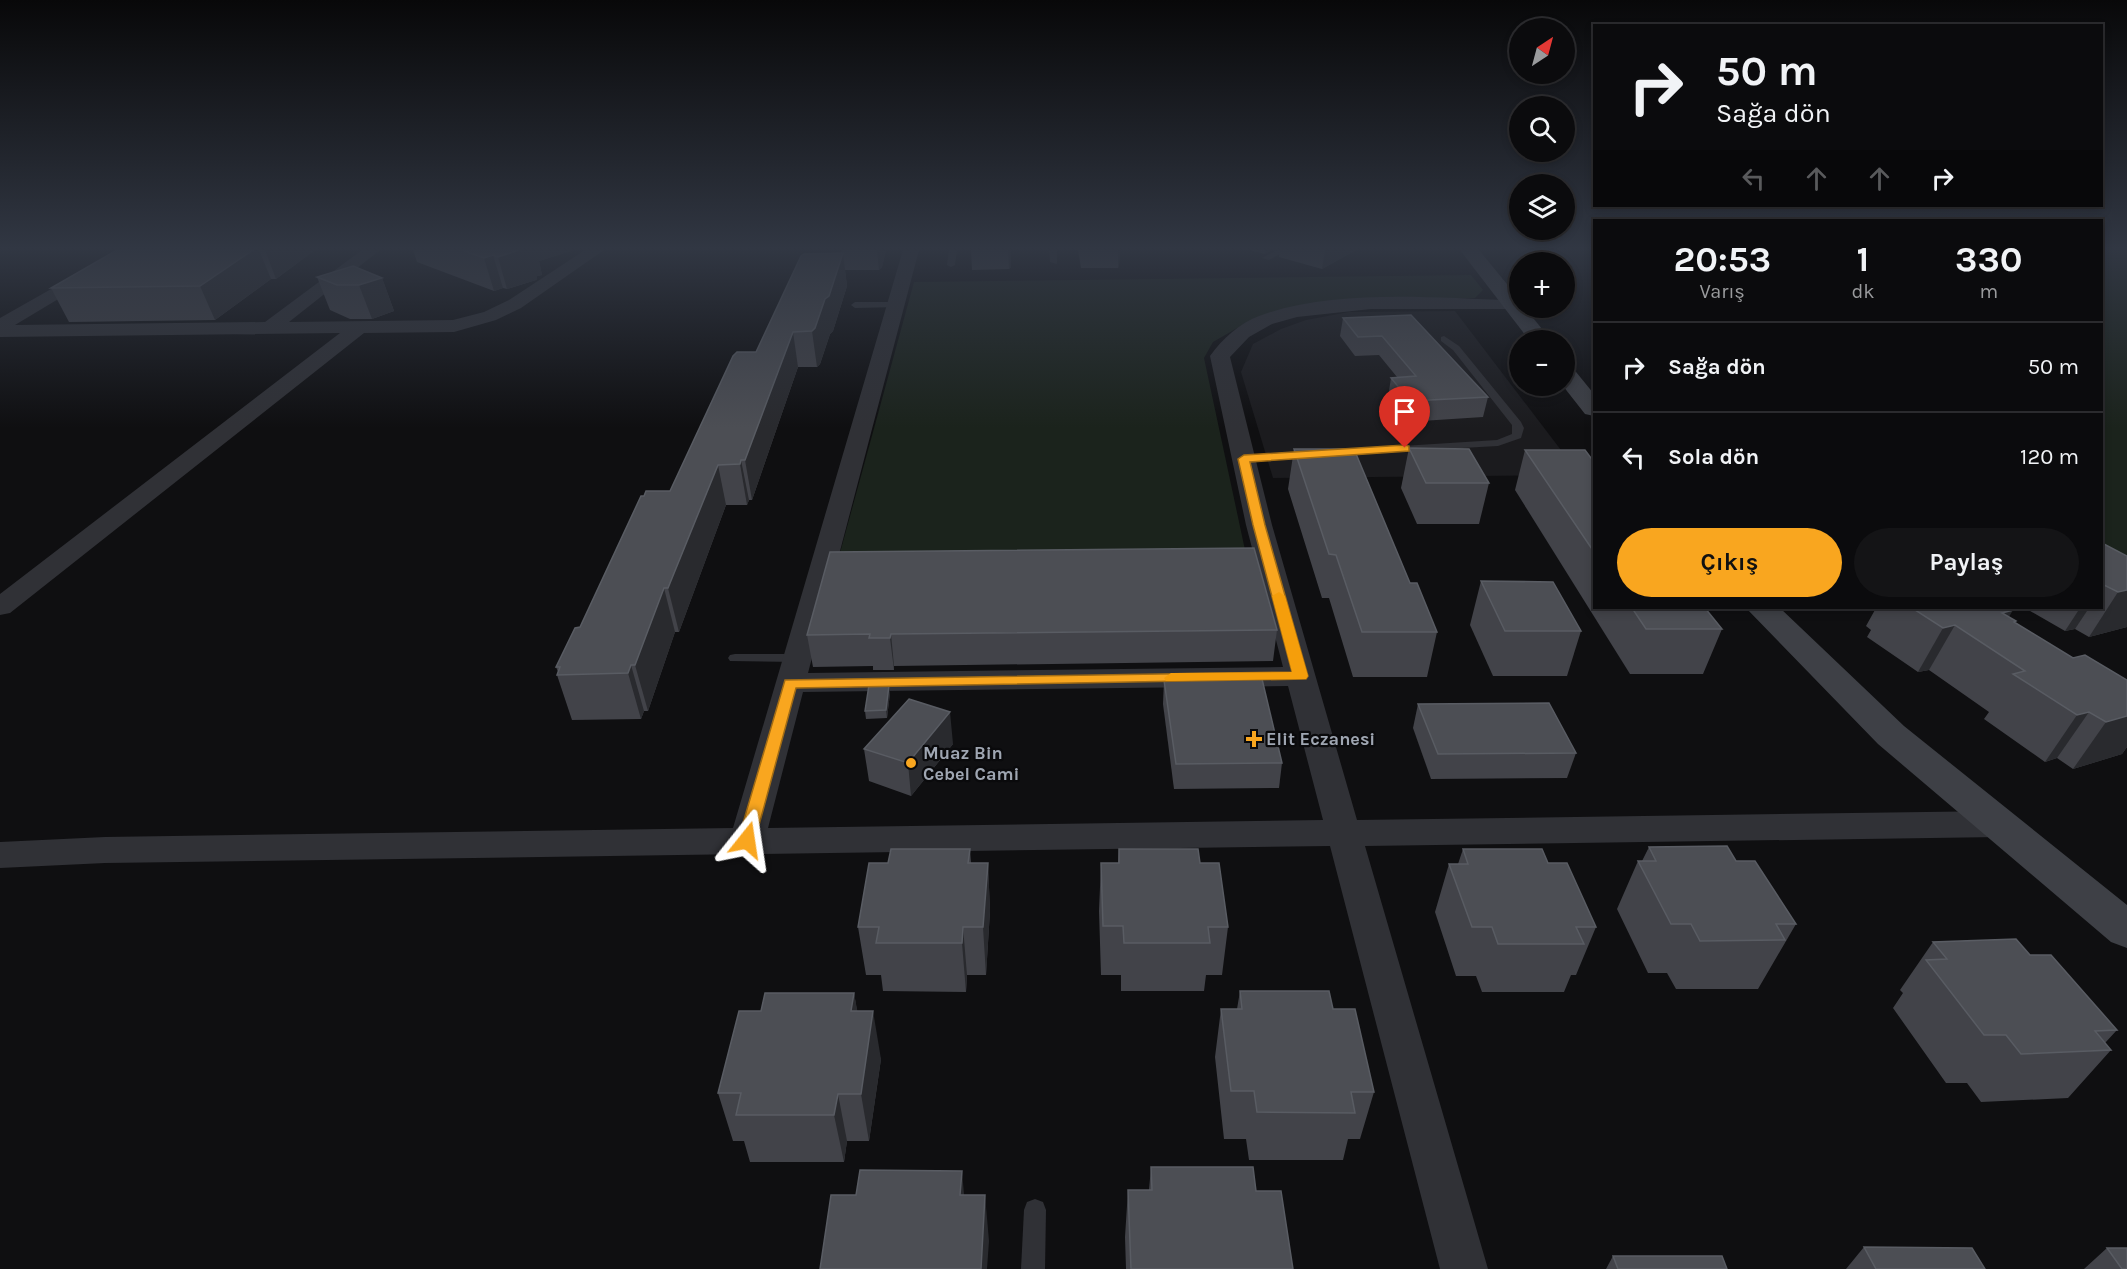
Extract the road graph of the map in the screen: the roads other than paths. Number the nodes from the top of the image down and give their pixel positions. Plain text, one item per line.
1 (29, 309) edge
2 (294, 309) edge
3 (504, 309) edge
4 (895, 309) edge
5 (1305, 309) edge
6 (1521, 318) edge
7 (0, 326) edge
8 (271, 327) junction
9 (359, 327) junction
10 (1531, 330) edge
11 (0, 331) edge
12 (1444, 339) dead end
13 (1575, 386) edge
14 (1593, 408) edge
15 (1244, 459) junction
16 (0, 607) edge
17 (1763, 609) edge
18 (735, 658) dead end
19 (794, 670) junction
20 (1301, 676) junction
21 (1999, 824) junction
22 (1343, 832) junction
23 (747, 840) junction
24 (0, 855) edge
25 (2127, 930) edge
26 (1035, 1209) dead end
27 (1033, 1269) edge
28 (1464, 1269) edge

1 - 7 street
2 - 8 street
3 - 9 street
4 - 19 street
5 - 15 street
6 - 10 street
8 - 9 street
8 - 11 street
9 - 16 street
12 - 15 lane
13 - 14 street
15 - 20 street
17 - 21 street
18 - 19 lane
19 - 20 street
19 - 23 street
20 - 22 street
21 - 22 street
21 - 25 street
22 - 23 street
22 - 28 street
23 - 24 street
26 - 27 lane

